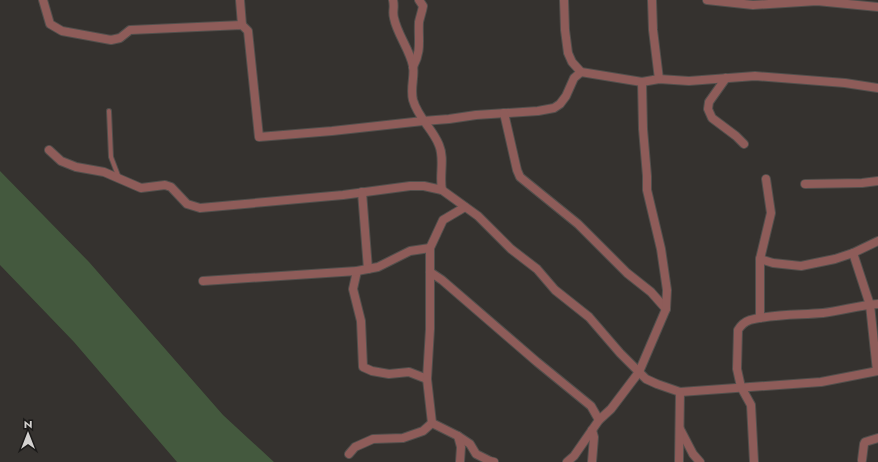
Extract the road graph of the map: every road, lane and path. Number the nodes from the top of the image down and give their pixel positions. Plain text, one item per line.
1 (43, 0) edge
2 (240, 0) edge
3 (392, 0) edge
4 (419, 0) edge
5 (564, 0) edge
6 (652, 0) edge
7 (707, 0) edge
8 (878, 7) edge
9 (242, 25) junction
10 (413, 67) junction
11 (581, 72) junction
12 (726, 78) junction
13 (659, 79) junction
14 (642, 82) junction
15 (878, 88) edge
16 (109, 111) dead end
17 (504, 113) junction
18 (423, 120) junction
19 (744, 144) dead end
20 (49, 150) dead end
21 (120, 179) junction
22 (766, 179) dead end
23 (878, 181) edge
24 (804, 184) dead end
25 (442, 190) junction
26 (362, 192) junction
27 (465, 207) junction
28 (878, 241) edge
29 (430, 248) junction
30 (853, 253) junction
31 (760, 259) junction
32 (368, 269) junction
33 (357, 271) junction
34 (430, 272) junction
35 (203, 281) dead end
36 (874, 304) edge
37 (666, 308) junction
38 (760, 318) junction
39 (878, 371) edge
40 (639, 372) junction
41 (427, 379) junction
42 (741, 386) junction
43 (680, 392) junction
44 (599, 420) junction
45 (432, 423) junction
46 (679, 426) junction
47 (592, 430) junction
48 (458, 436) junction
49 (878, 438) edge
50 (348, 454) dead end
51 (862, 460) dead end
52 (460, 462) edge
53 (494, 462) edge
54 (567, 462) edge
55 (592, 462) edge
56 (679, 462) edge
57 (700, 462) edge
58 (754, 462) edge

1 - 9 street
2 - 9 street
3 - 10 street
4 - 10 street
5 - 11 street
6 - 13 street
7 - 8 street
9 - 18 street
10 - 18 street
11 - 14 street
11 - 17 street
12 - 13 street
12 - 15 street
12 - 19 street
13 - 14 street
14 - 37 street
16 - 21 lane
17 - 18 street
17 - 37 street
18 - 25 street
20 - 21 street
21 - 26 street
22 - 31 street
23 - 24 street
25 - 26 street
25 - 27 street
26 - 32 street
27 - 29 street
27 - 40 street
28 - 30 street
29 - 32 street
29 - 34 street
30 - 31 street
30 - 36 street
31 - 38 street
32 - 33 street
33 - 35 street
33 - 41 street
34 - 41 street
34 - 44 street
36 - 38 street
36 - 39 street
37 - 40 street
38 - 42 street
39 - 42 street
40 - 43 street
40 - 44 street
41 - 45 street
42 - 43 street
42 - 58 street
43 - 46 street
44 - 47 street
45 - 48 street
45 - 50 street
46 - 56 street
46 - 57 street
47 - 54 street
47 - 55 street
48 - 52 street
48 - 53 street
49 - 51 street

